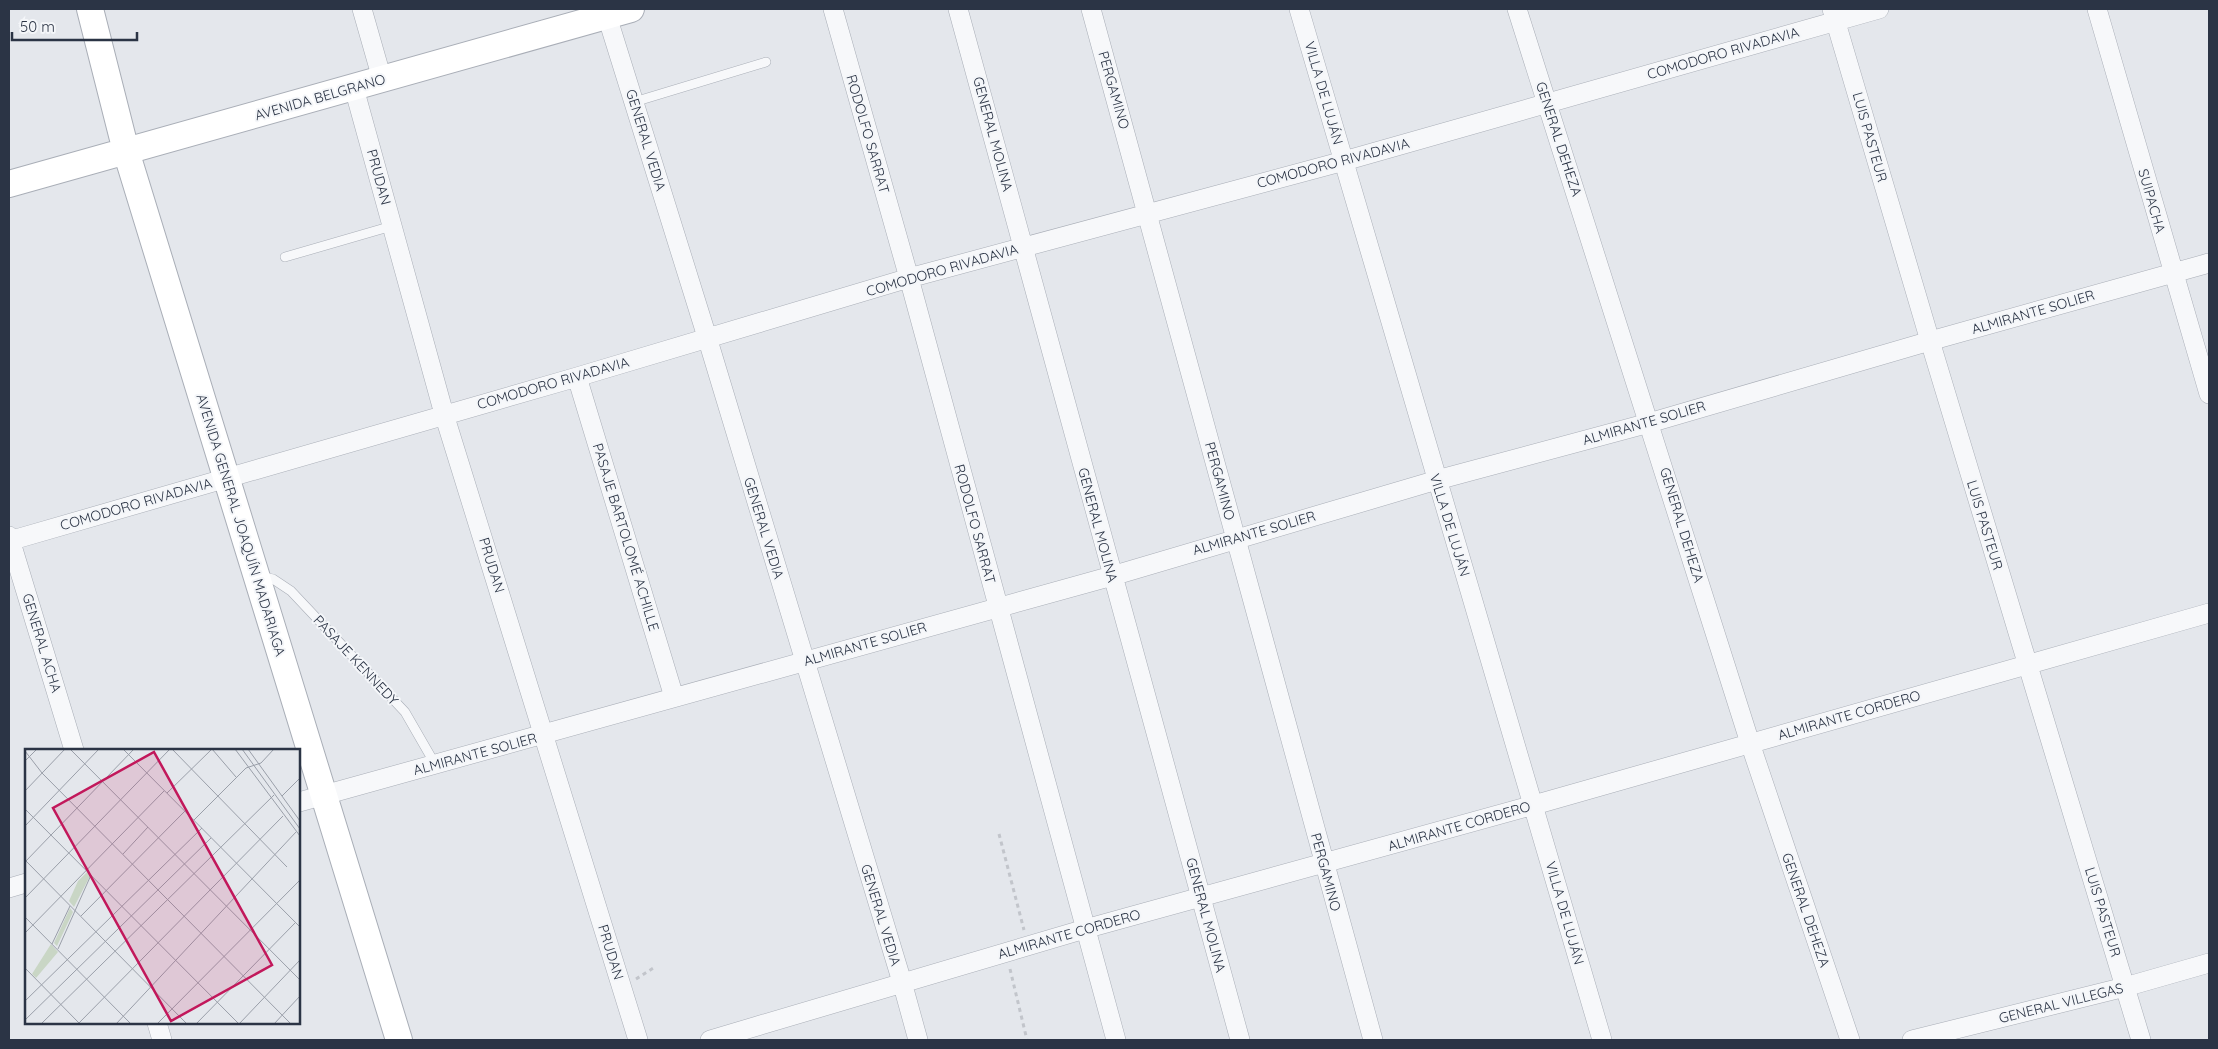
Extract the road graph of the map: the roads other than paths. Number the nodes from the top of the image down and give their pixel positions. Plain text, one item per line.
1 (90, 9) edge
2 (362, 9) edge
3 (833, 9) edge
4 (958, 9) edge
5 (1091, 9) edge
6 (1299, 9) edge
7 (1517, 9) edge
8 (1879, 9) edge
9 (2097, 9) edge
10 (619, 12) edge
11 (1834, 15) edge
12 (766, 62) dead end
13 (382, 79) junction
14 (354, 88) junction
15 (634, 102) junction
16 (1547, 104) junction
17 (126, 151) junction
18 (1344, 161) junction
19 (9, 184) edge
20 (1148, 213) junction
21 (392, 226) junction
22 (1023, 247) junction
23 (285, 257) dead end
24 (2209, 263) edge
25 (2173, 273) junction
26 (909, 278) junction
27 (707, 337) junction
28 (1930, 341) junction
29 (577, 377) junction
30 (2209, 394) edge
31 (444, 414) junction
32 (1649, 423) junction
33 (227, 478) junction
34 (1437, 480) junction
35 (9, 539) edge
36 (1235, 539) junction
37 (257, 575) junction
38 (1112, 576) junction
39 (997, 606) junction
40 (2209, 613) edge
41 (804, 661) junction
42 (2027, 663) junction
43 (674, 697) junction
44 (545, 734) junction
45 (1750, 743) junction
46 (74, 749) edge
47 (435, 765) junction
48 (323, 795) junction
49 (300, 802) edge
50 (1534, 805) junction
51 (1324, 863) junction
52 (25, 883) edge
53 (9, 888) edge
54 (1201, 896) junction
55 (1085, 929) junction
56 (2209, 963) edge
57 (902, 982) junction
58 (2125, 987) junction
59 (157, 1024) edge
60 (162, 1040) edge
61 (400, 1040) edge
62 (638, 1040) edge
63 (710, 1040) edge
64 (918, 1040) edge
65 (1116, 1040) edge
66 (1240, 1040) edge
67 (1373, 1040) edge
68 (1602, 1040) edge
69 (1850, 1040) edge
70 (1912, 1040) edge
71 (2140, 1040) edge

1 - 17 main road, AVENIDA GENERAL JOAQUÍN MADARIAGA
2 - 13 street
3 - 26 street, RODOLFO SARRAT
4 - 22 street, GENERAL MOLINA
5 - 20 street, PERGAMINO
6 - 18 street, VILLA DE LUJÁN
7 - 16 street, GENERAL DEHEZA
8 - 11 street, COMODORO RIVADAVIA
9 - 25 street, SUIPACHA
10 - 13 main road, AVENIDA BELGRANO
10 - 15 street, GENERAL VEDIA
11 - 16 street, COMODORO RIVADAVIA
11 - 28 street, LUIS PASTEUR
12 - 15 lane
13 - 14 main road, AVENIDA BELGRANO
14 - 17 main road, AVENIDA BELGRANO
14 - 21 street, PRUDAN
15 - 27 street, GENERAL VEDIA
16 - 18 street, COMODORO RIVADAVIA
16 - 32 street, GENERAL DEHEZA
17 - 19 main road, AVENIDA BELGRANO
17 - 33 main road, AVENIDA GENERAL JOAQUÍN MADARIAGA
18 - 20 street, COMODORO RIVADAVIA
18 - 34 street, VILLA DE LUJÁN
20 - 22 street, COMODORO RIVADAVIA
20 - 36 street, PERGAMINO
21 - 23 lane
21 - 31 street, PRUDAN
22 - 26 street, COMODORO RIVADAVIA
22 - 38 street, GENERAL MOLINA
24 - 25 street, ALMIRANTE SOLIER
25 - 28 street, ALMIRANTE SOLIER
25 - 30 street, SUIPACHA
26 - 27 street, COMODORO RIVADAVIA
26 - 39 street, RODOLFO SARRAT
27 - 29 street, COMODORO RIVADAVIA
27 - 41 street, GENERAL VEDIA
28 - 32 street, ALMIRANTE SOLIER
28 - 42 street, LUIS PASTEUR
29 - 31 street, COMODORO RIVADAVIA
29 - 43 street, PASAJE BARTOLOMÉ ACHILLE
31 - 33 street, COMODORO RIVADAVIA
31 - 44 street, PRUDAN
32 - 34 street, ALMIRANTE SOLIER
32 - 45 street, GENERAL DEHEZA
33 - 35 street, COMODORO RIVADAVIA
33 - 37 main road, AVENIDA GENERAL JOAQUÍN MADARIAGA
34 - 36 street, ALMIRANTE SOLIER
34 - 50 street, VILLA DE LUJÁN
35 - 46 street, GENERAL ACHA
36 - 38 street, ALMIRANTE SOLIER
36 - 51 street, PERGAMINO
37 - 47 lane, PASAJE KENNEDY
37 - 48 main road, AVENIDA GENERAL JOAQUÍN MADARIAGA
38 - 39 street, ALMIRANTE SOLIER
38 - 54 street, GENERAL MOLINA
39 - 41 street, ALMIRANTE SOLIER
39 - 55 street, RODOLFO SARRAT
40 - 42 street, ALMIRANTE CORDERO
41 - 43 street, ALMIRANTE SOLIER
41 - 57 street, GENERAL VEDIA
42 - 45 street, ALMIRANTE CORDERO
42 - 58 street, LUIS PASTEUR
43 - 44 street, ALMIRANTE SOLIER
44 - 47 street, ALMIRANTE SOLIER
44 - 62 street, PRUDAN
45 - 50 street, ALMIRANTE CORDERO
45 - 69 street, GENERAL DEHEZA
47 - 48 street, ALMIRANTE SOLIER
48 - 49 street, ALMIRANTE SOLIER
48 - 61 main road, AVENIDA GENERAL JOAQUÍN MADARIAGA
50 - 51 street, ALMIRANTE CORDERO
50 - 68 street, VILLA DE LUJÁN
51 - 54 street, ALMIRANTE CORDERO
51 - 67 street, PERGAMINO
52 - 53 street
54 - 55 street, ALMIRANTE CORDERO
54 - 66 street, GENERAL MOLINA
55 - 57 street, ALMIRANTE CORDERO
55 - 65 street, RODOLFO SARRAT
56 - 58 street, GENERAL VILLEGAS
57 - 63 street, ALMIRANTE CORDERO
57 - 64 street, GENERAL VEDIA
58 - 70 street, GENERAL VILLEGAS
58 - 71 street, LUIS PASTEUR
59 - 60 street

